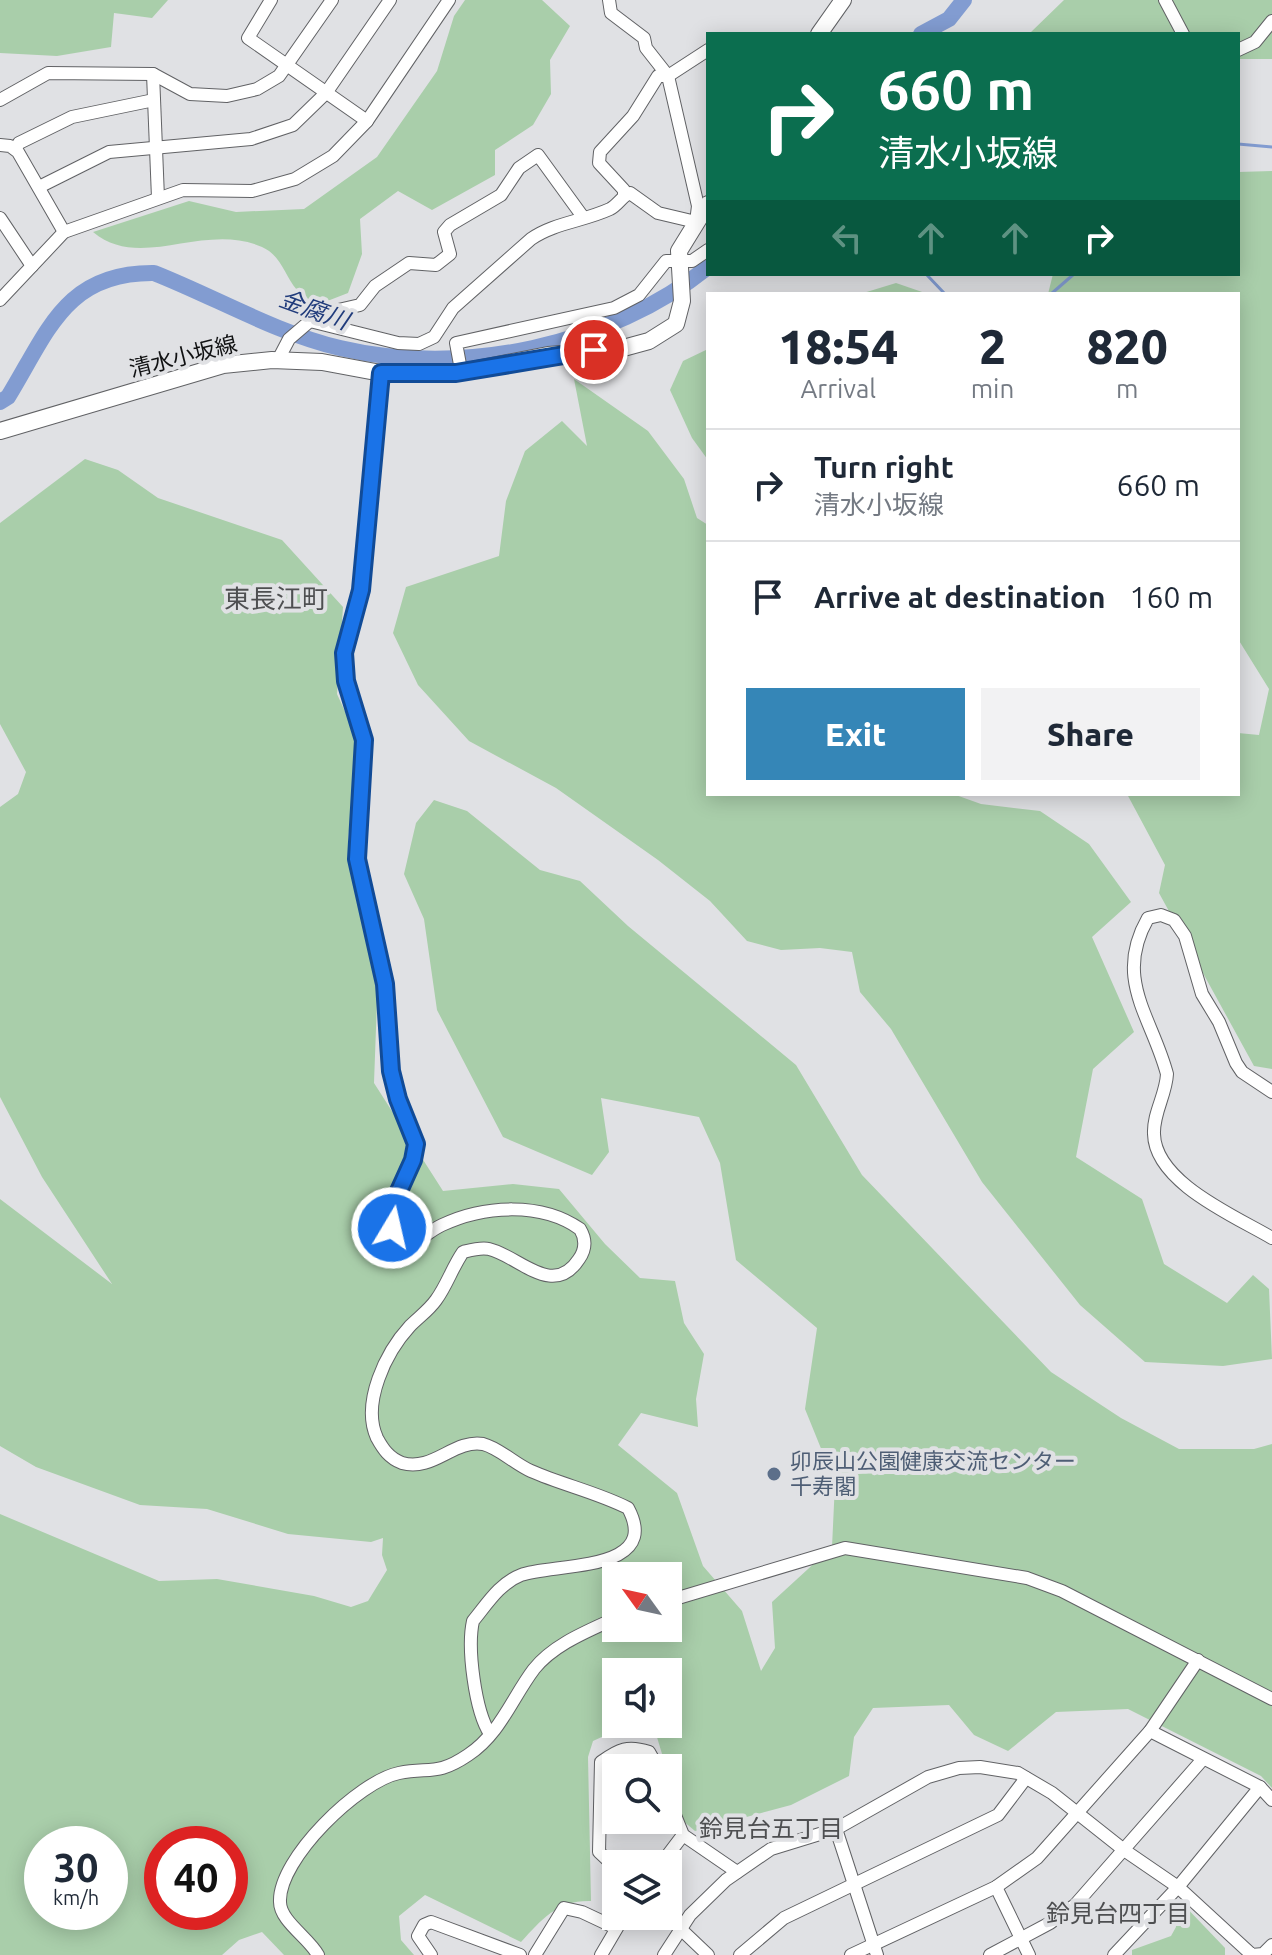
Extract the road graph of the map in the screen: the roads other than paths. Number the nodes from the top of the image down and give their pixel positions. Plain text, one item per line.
1 (271, 0) edge
2 (332, 0) edge
3 (390, 0) edge
4 (430, 0) edge
5 (609, 0) edge
6 (843, 0) edge
7 (1165, 0) edge
8 (446, 4) edge
9 (1272, 21) edge
10 (820, 32) edge
11 (1182, 32) edge
12 (1240, 49) edge
13 (706, 51) edge
14 (287, 66) junction
15 (153, 74) junction
16 (668, 76) junction
17 (326, 93) junction
18 (0, 100) edge
19 (154, 100) junction
20 (367, 121) junction
21 (0, 145) edge
22 (156, 146) junction
23 (15, 149) junction
24 (39, 187) junction
25 (624, 196) junction
26 (158, 198) junction
27 (706, 207) edge
28 (583, 217) junction
29 (0, 218) edge
30 (696, 222) junction
31 (64, 232) junction
32 (706, 251) edge
33 (679, 263) junction
34 (32, 266) junction
35 (0, 300) edge
36 (313, 320) junction
37 (278, 360) junction
38 (458, 372) junction
39 (381, 373) junction
40 (0, 431) edge
41 (1272, 1092) edge
42 (1272, 1238) edge
43 (682, 1597) edge
44 (602, 1626) edge
45 (1198, 1660) junction
46 (1272, 1699) edge
47 (1150, 1731) junction
48 (490, 1734) junction
49 (614, 1754) edge
50 (650, 1754) edge
51 (1203, 1759) junction
52 (602, 1761) edge
53 (1026, 1778) junction
54 (1260, 1787) junction
55 (1272, 1800) edge
56 (1078, 1813) junction
57 (836, 1829) junction
58 (683, 1835) joint
59 (672, 1850) edge
60 (1124, 1850) junction
61 (602, 1855) edge
62 (737, 1872) junction
63 (854, 1885) junction
64 (996, 1887) junction
65 (1178, 1887) junction
66 (602, 1921) edge
67 (682, 1925) edge
68 (682, 1929) edge
69 (615, 1930) edge
70 (678, 1930) edge
71 (1022, 1940) junction
72 (1272, 1945) edge
73 (876, 1949) edge
74 (318, 1955) edge
75 (431, 1955) edge
76 (520, 1955) edge
77 (535, 1955) edge
78 (601, 1955) edge
79 (664, 1955) edge
80 (708, 1955) edge
81 (740, 1955) edge
82 (851, 1955) edge
83 (990, 1955) edge
84 (1029, 1955) edge
85 (1114, 1955) edge

1 - 14 street
2 - 14 street
3 - 17 street
4 - 8 street
5 - 16 street
6 - 10 main road
7 - 11 street
8 - 20 street
9 - 12 street
13 - 16 street
14 - 15 street
14 - 17 street
15 - 18 street
15 - 19 street
16 - 25 street
16 - 30 street
17 - 20 street
17 - 22 street
19 - 22 street
19 - 23 street
20 - 26 street
21 - 23 street
22 - 24 street
22 - 26 street
23 - 24 street
24 - 31 street
25 - 28 street
25 - 30 street
26 - 31 street
27 - 30 main road, 清水小坂線
28 - 36 street
28 - 36 street
29 - 34 street
30 - 33 main road, 清水小坂線
31 - 34 street
32 - 33 street
33 - 38 street
33 - 38 main road, 清水小坂線
34 - 35 street
36 - 37 street
37 - 39 main road, 清水小坂線
37 - 40 main road, 清水小坂線
38 - 39 main road, 清水小坂線
39 - 48 street
41 - 42 street
43 - 45 street
44 - 48 street
45 - 46 street
45 - 47 street
47 - 51 street
47 - 56 street
48 - 74 street
49 - 50 street
51 - 54 street
51 - 60 street
52 - 61 street
53 - 56 street
53 - 57 street
53 - 63 street
54 - 55 street
54 - 65 street
56 - 60 street
56 - 64 street
57 - 62 street
57 - 63 street
58 - 59 street
58 - 62 street
60 - 65 street
60 - 71 street
62 - 67 street
63 - 73 street
63 - 81 street
64 - 71 street
64 - 73 street
65 - 72 street
65 - 85 street
66 - 77 street
68 - 80 street
69 - 78 street
70 - 79 street
71 - 83 street
71 - 84 street
73 - 82 street
75 - 76 street

